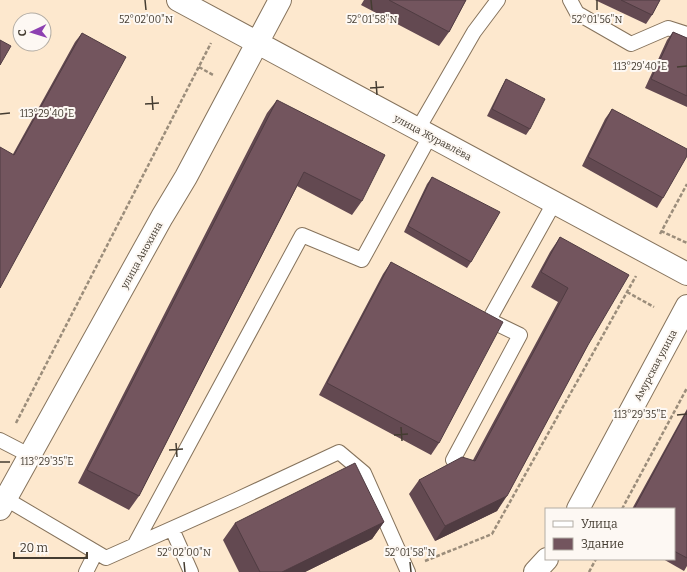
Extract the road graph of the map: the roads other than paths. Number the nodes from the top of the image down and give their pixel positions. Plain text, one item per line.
1 (178, 0) edge
2 (280, 0) edge
3 (498, 0) edge
4 (570, 0) edge
5 (687, 34) edge
6 (258, 43) junction
7 (424, 132) junction
8 (554, 203) junction
9 (687, 274) edge
10 (687, 306) edge
11 (0, 440) edge
12 (29, 455) junction
13 (453, 460) edge
14 (3, 504) edge
15 (579, 508) edge
16 (172, 529) junction
17 (135, 544) junction
18 (96, 552) junction
19 (545, 560) edge
20 (407, 570) edge
21 (86, 572) edge
22 (191, 572) edge
23 (536, 572) edge

1 - 6 street, улица Журавлёва
2 - 6 street, улица Анохина
3 - 7 lane
4 - 5 lane
6 - 7 street, улица Журавлёва
6 - 12 street, улица Анохина
7 - 8 street, улица Журавлёва
7 - 17 lane
8 - 9 street, улица Журавлёва
8 - 13 lane
10 - 15 street, Амурская улица
11 - 12 lane
12 - 14 street, улица Анохина
14 - 18 lane
16 - 17 lane
16 - 20 lane
16 - 22 lane
17 - 18 lane
18 - 21 lane
19 - 23 street

